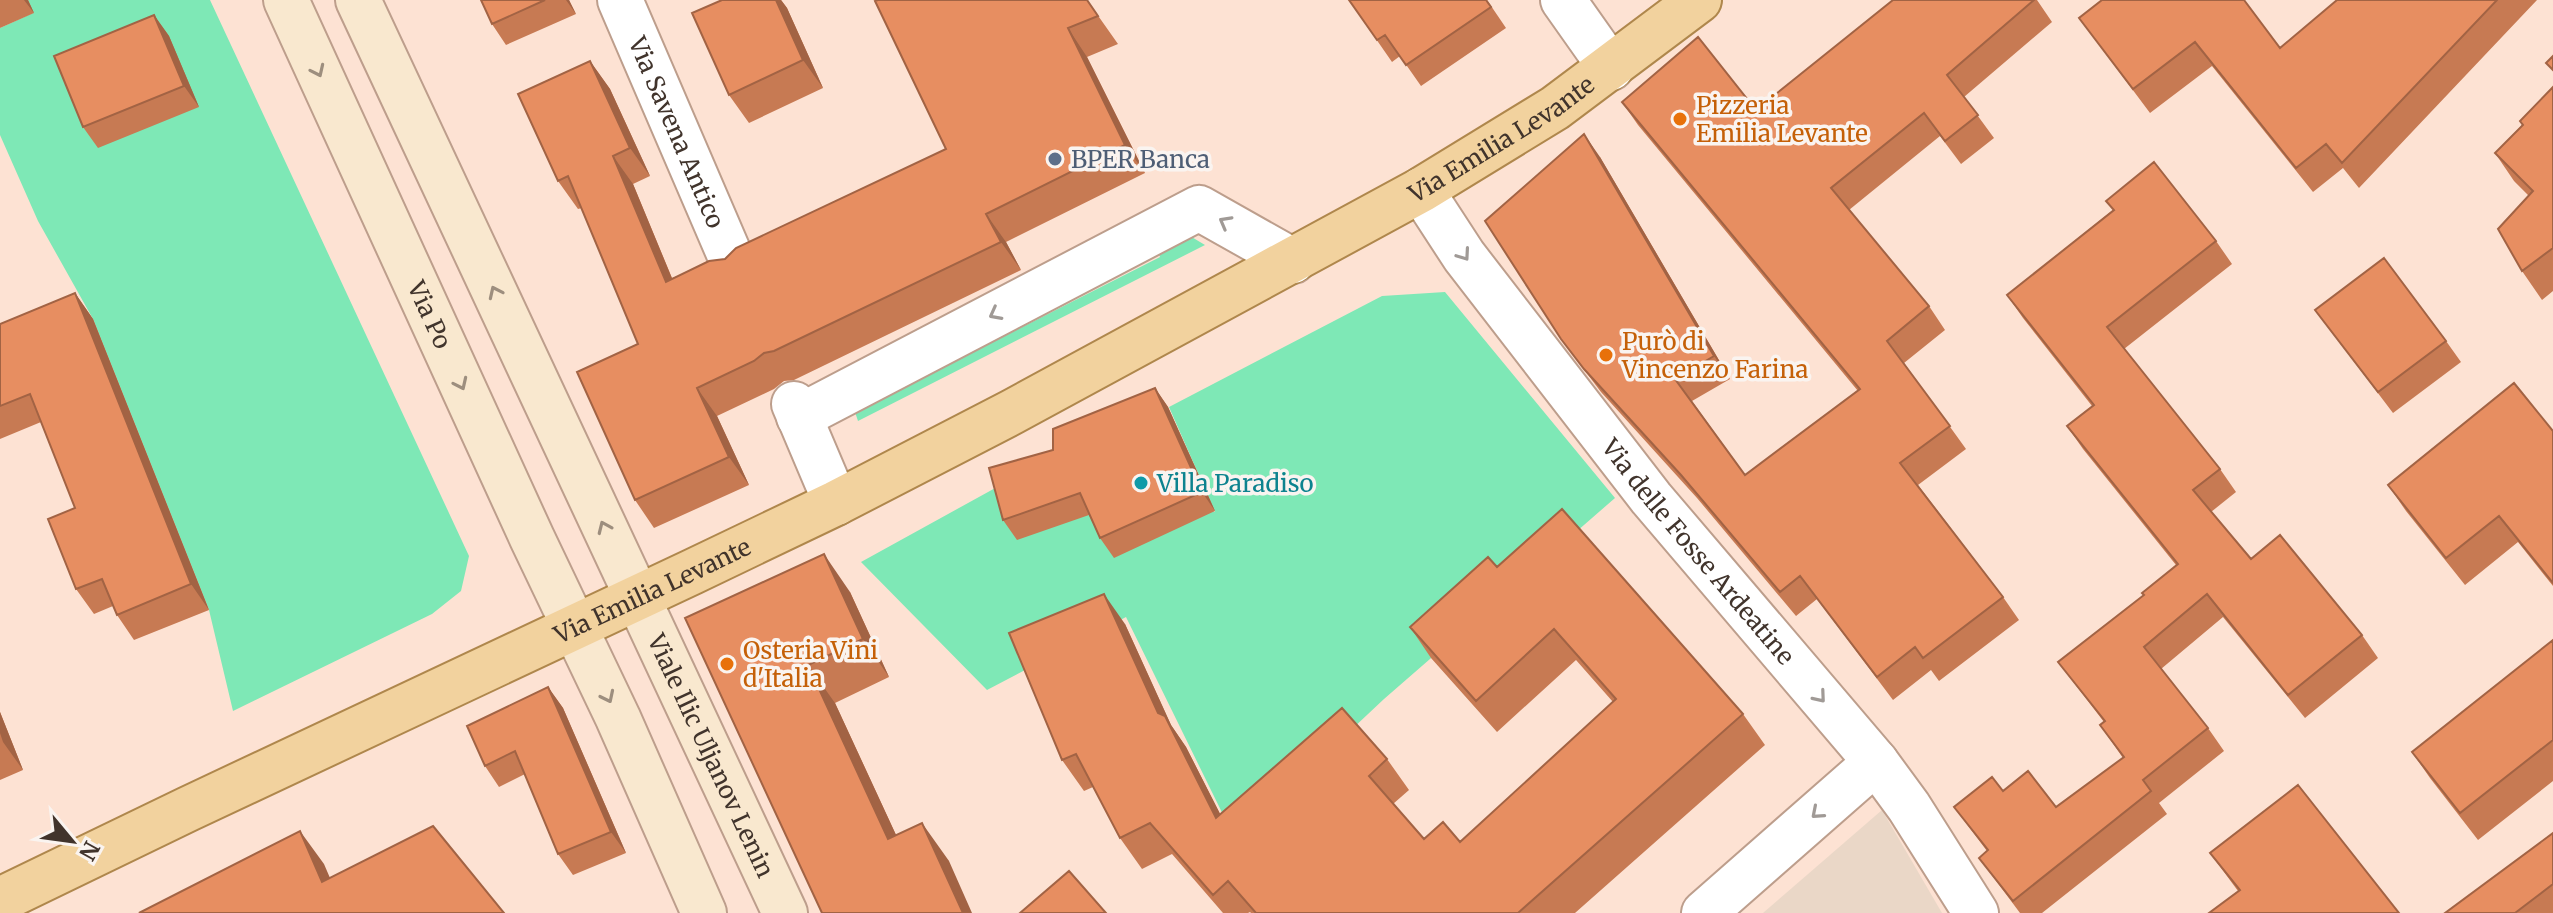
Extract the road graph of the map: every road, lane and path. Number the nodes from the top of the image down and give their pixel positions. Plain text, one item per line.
1 (286, 0) edge
2 (358, 0) edge
3 (620, 0) edge
4 (1563, 0) edge
5 (1699, 0) edge
6 (1611, 68) junction
7 (1421, 190) junction
8 (1293, 261) junction
9 (734, 265) edge
10 (836, 503) junction
11 (637, 598) junction
12 (574, 627) junction
13 (1876, 762) junction
14 (0, 900) edge
15 (704, 913) edge
16 (785, 913) edge
17 (1704, 913) edge
18 (1976, 913) edge

1 -> 12 main road, Via Po
11 -> 2 main road
3 - 9 street, Via Savena Antico
4 - 6 street
5 - 6 main road, Via Emilia Levante
6 - 7 main road, Via Emilia Levante
7 - 8 main road, Via Emilia Levante
7 -> 13 street, Via delle Fosse Ardeatine
8 - 10 main road, Via Emilia Levante
8 -> 10 street
10 - 11 main road, Via Emilia Levante
11 - 12 main road, Via Emilia Levante
11 - 16 main road, Viale Ilic Uljanov Lenin
12 - 14 main road, Via Emilia Levante
12 -> 15 main road
13 -> 17 street
13 - 18 street, Via delle Fosse Ardeatine

